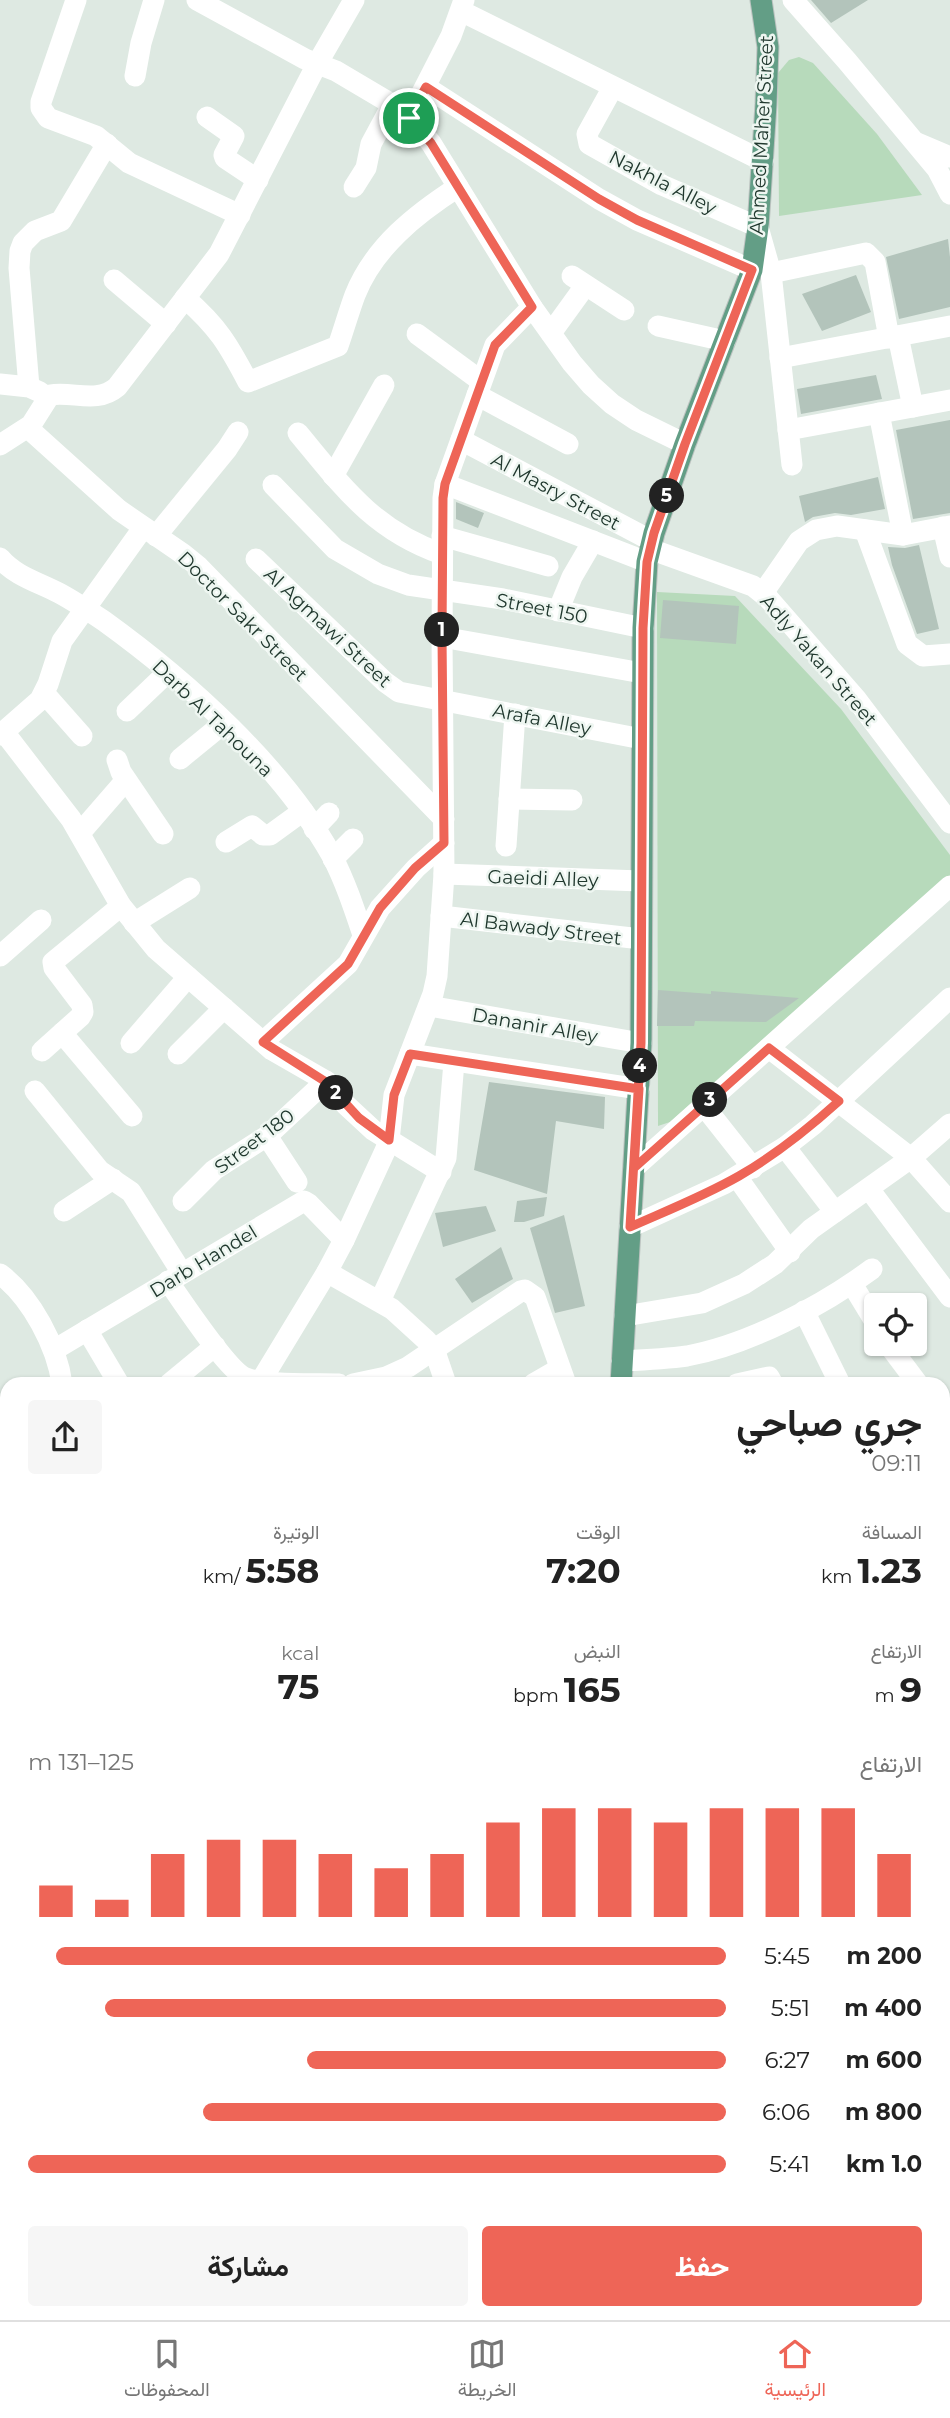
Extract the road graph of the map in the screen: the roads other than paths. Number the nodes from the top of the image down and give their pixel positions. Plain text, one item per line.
1 (76, 0) edge
2 (154, 0) edge
3 (197, 0) edge
4 (354, 0) edge
5 (761, 0) edge
6 (793, 0) edge
7 (463, 6) edge
8 (317, 64) junction
9 (135, 76) dead end
10 (426, 87) junction
11 (612, 87) junction
12 (392, 104) junction
13 (207, 117) dead end
14 (409, 118) junction
15 (915, 142) junction
16 (107, 144) junction
17 (950, 157) edge
18 (763, 162) junction
19 (258, 180) junction
20 (354, 187) dead end
21 (458, 187) junction
22 (950, 194) edge
23 (240, 215) junction
24 (758, 227) junction
25 (762, 271) junction
26 (114, 280) dead end
27 (185, 298) junction
28 (532, 307) junction
29 (624, 310) dead end
30 (166, 324) junction
31 (658, 326) dead end
32 (950, 326) edge
33 (551, 333) junction
34 (417, 334) dead end
35 (894, 337) junction
36 (725, 341) junction
37 (780, 358) junction
38 (0, 384) edge
39 (384, 385) dead end
40 (29, 387) junction
41 (479, 388) junction
42 (48, 396) junction
43 (950, 400) edge
44 (914, 407) junction
45 (879, 413) junction
46 (28, 428) junction
47 (788, 430) junction
48 (238, 432) dead end
49 (298, 433) dead end
50 (461, 440) junction
51 (568, 444) dead end
52 (685, 444) junction
53 (0, 445) edge
54 (792, 465) dead end
55 (333, 476) junction
56 (445, 484) junction
57 (273, 485) dead end
58 (947, 527) edge
59 (864, 530) junction
60 (149, 532) junction
61 (902, 535) junction
62 (593, 541) junction
63 (442, 545) junction
64 (650, 551) junction
65 (950, 557) edge
66 (0, 558) edge
67 (257, 559) dead end
68 (548, 566) dead end
69 (442, 590) junction
70 (763, 593) junction
71 (85, 608) junction
72 (558, 611) junction
73 (643, 628) junction
74 (442, 636) junction
75 (950, 654) edge
76 (168, 672) junction
77 (642, 673) junction
78 (44, 693) junction
79 (443, 700) junction
80 (127, 711) dead end
81 (515, 714) junction
82 (224, 723) junction
83 (3, 728) edge
84 (82, 736) dead end
85 (642, 739) junction
86 (180, 759) dead end
87 (509, 799) junction
88 (572, 800) dead end
89 (329, 813) dead end
90 (444, 819) junction
91 (309, 820) junction
92 (950, 822) edge
93 (80, 833) junction
94 (163, 834) dead end
95 (353, 839) dead end
96 (226, 842) dead end
97 (444, 843) junction
98 (506, 846) dead end
99 (333, 859) junction
100 (444, 874) junction
101 (641, 881) junction
102 (950, 886) edge
103 (190, 888) dead end
104 (127, 914) junction
105 (441, 916) junction
106 (41, 920) dead end
107 (363, 935) junction
108 (640, 939) junction
109 (0, 956) edge
110 (188, 977) junction
111 (950, 998) edge
112 (429, 1006) junction
113 (224, 1008) junction
114 (62, 1033) junction
115 (263, 1042) junction
116 (131, 1043) dead end
117 (641, 1043) junction
118 (769, 1048) junction
119 (42, 1051) dead end
120 (178, 1054) dead end
121 (410, 1054) junction
122 (454, 1062) junction
123 (326, 1082) junction
124 (639, 1089) junction
125 (35, 1091) dead end
126 (839, 1101) junction
127 (704, 1106) junction
128 (132, 1116) dead end
129 (950, 1124) edge
130 (267, 1136) junction
131 (389, 1140) junction
132 (785, 1146) junction
133 (911, 1157) junction
134 (634, 1168) junction
135 (441, 1172) junction
136 (745, 1172) junction
137 (113, 1179) junction
138 (298, 1182) dead end
139 (869, 1189) junction
140 (949, 1197) edge
141 (183, 1201) dead end
142 (64, 1211) dead end
143 (835, 1212) junction
144 (630, 1227) junction
145 (344, 1240) junction
146 (790, 1252) junction
147 (872, 1269) dead end
148 (327, 1272) junction
149 (0, 1274) edge
150 (175, 1277) junction
151 (852, 1284) junction
152 (950, 1297) edge
153 (380, 1301) junction
154 (864, 1304) edge
155 (804, 1311) junction
156 (625, 1317) junction
157 (88, 1330) junction
158 (215, 1346) junction
159 (434, 1349) junction
160 (54, 1350) junction
161 (897, 1356) edge
162 (622, 1361) junction
163 (562, 1376) edge
164 (60, 1377) edge
165 (115, 1377) edge
166 (177, 1377) edge
167 (243, 1377) edge
168 (264, 1377) edge
169 (385, 1377) edge
170 (444, 1377) edge
171 (621, 1377) edge
172 (837, 1377) edge
173 (913, 1377) edge

1 - 16 street
2 - 9 street
3 - 8 street
4 - 8 street
5 - 18 main road, Ahmed Maher Street
6 - 15 street
7 - 10 street
7 - 11 street
8 - 12 street
8 - 19 street
10 - 14 street
10 - 25 street
11 - 18 street
11 - 24 street, Nakhla Alley
12 - 14 street
12 - 20 street
13 - 19 street
14 - 21 street
15 - 17 street
15 - 22 street
16 - 23 street
16 - 40 street
18 - 24 main road, Ahmed Maher Street
19 - 23 street
21 - 27 street
21 - 28 street
23 - 27 street
24 - 25 main road, Ahmed Maher Street
25 - 35 street
25 - 36 main road, Ahmed Maher Street
25 - 37 street
26 - 30 street
27 - 30 street
28 - 33 street
28 - 41 street
29 - 33 street
30 - 42 street
31 - 36 street
32 - 35 street
33 - 52 street
34 - 41 street
35 - 37 street
35 - 44 street
36 - 52 main road, Ahmed Maher Street
37 - 47 street
38 - 40 street
39 - 55 street
40 - 42 street
41 - 50 street
41 - 51 street
42 - 46 street
43 - 44 street
44 - 45 street
45 - 47 street
45 - 61 street
46 - 53 street
46 - 60 street, Doctor Sakr Street
47 - 54 street
48 - 60 street
49 - 55 street
50 - 56 street
50 - 64 street, Al Masry Street
52 - 64 main road, Ahmed Maher Street
55 - 63 street
56 - 62 street
56 - 63 street
57 - 69 street, Street 150
58 - 61 street
58 - 65 street
59 - 61 street
59 - 70 street
59 - 75 street
60 - 71 street
60 - 90 street, Doctor Sakr Street
62 - 64 street
62 - 72 street
63 - 68 street
63 - 69 street
64 - 70 street, Adly Yakan Street
64 - 73 main road, Ahmed Maher Street
66 - 71 street, Darb Al Tahouna
67 - 79 street, Al Agmawi Street
69 - 72 street, Street 150
69 - 74 street
70 - 92 street, Adly Yakan Street
71 - 76 street, Darb Al Tahouna
71 - 78 street
72 - 73 street, Street 150
73 - 77 main road, Ahmed Maher Street
74 - 77 street
74 - 79 street
76 - 80 street
76 - 82 street, Darb Al Tahouna
77 - 85 main road, Ahmed Maher Street
78 - 83 street
78 - 84 street
79 - 81 street, Arafa Alley
79 - 90 street
81 - 85 street, Arafa Alley
81 - 87 street
82 - 86 street
82 - 91 street, Darb Al Tahouna
83 - 93 street
85 - 101 main road, Ahmed Maher Street
87 - 88 street
87 - 98 street
89 - 91 street
90 - 97 street
91 - 96 street
91 - 99 street, Darb Al Tahouna
93 - 94 street
93 - 104 street
95 - 99 street
97 - 100 street
97 - 107 street
99 - 107 street, Darb Al Tahouna
100 - 101 street, Gaeidi Alley
100 - 105 street
101 - 108 main road, Ahmed Maher Street
102 - 118 street
103 - 104 street
104 - 110 street
104 - 114 street
105 - 108 street, Al Bawady Street
105 - 112 street
106 - 109 street
107 - 115 street
108 - 117 main road, Ahmed Maher Street
110 - 113 street
110 - 116 street
111 - 126 street
112 - 117 street, Dananir Alley
112 - 121 street
113 - 115 street
113 - 120 street
114 - 119 street
114 - 128 street
115 - 123 street
117 - 124 main road, Ahmed Maher Street
118 - 126 street
118 - 127 street
121 - 122 street
121 - 131 street
122 - 124 street
122 - 135 street
123 - 130 street, Street 180
123 - 131 street
124 - 134 main road, Ahmed Maher Street
125 - 137 street
126 - 132 street
126 - 133 street
127 - 134 street
127 - 136 street
129 - 133 street
130 - 138 street
130 - 141 street, Street 180
131 - 135 street
131 - 145 street
132 - 136 street
132 - 143 street
133 - 139 street
133 - 140 street
134 - 144 main road, Ahmed Maher Street
135 - 153 street
136 - 144 street
136 - 146 street
137 - 142 street
137 - 150 street
139 - 143 street
139 - 152 street
143 - 146 street
144 - 156 main road, Ahmed Maher Street
145 - 148 street
145 - 150 street, Darb Handel
146 - 156 street
147 - 151 street
148 - 153 street
148 - 168 street
149 - 160 street
150 - 157 street, Darb Handel
150 - 158 street
151 - 154 street
151 - 155 street
153 - 159 street
155 - 162 street
155 - 172 street
156 - 162 main road, Ahmed Maher Street
157 - 160 street, Darb Handel
157 - 165 street
158 - 166 street
158 - 167 street
159 - 163 street
159 - 169 street
159 - 170 street
160 - 164 street
161 - 173 street
162 - 171 main road, Ahmed Maher Street

